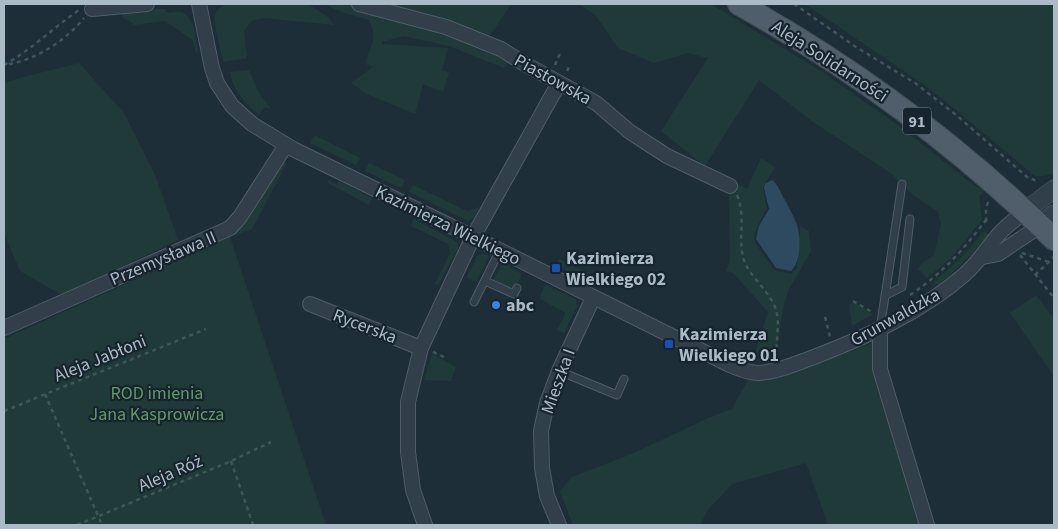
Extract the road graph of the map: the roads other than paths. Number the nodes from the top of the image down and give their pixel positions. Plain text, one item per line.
1 (147, 4) edge
2 (199, 4) edge
3 (359, 4) edge
4 (739, 4) edge
5 (92, 9) road end
6 (556, 77) junction
7 (286, 145) junction
8 (902, 184) dead end
9 (1050, 185) edge
10 (730, 186) road end
11 (910, 219) dead end
12 (1043, 223) edge
13 (473, 237) junction
14 (500, 250) junction
15 (983, 257) junction
16 (485, 281) junction
17 (517, 288) dead end
18 (886, 295) junction
19 (594, 298) junction
20 (474, 302) dead end
21 (310, 304) dead end
22 (4, 328) edge
23 (880, 330) junction
24 (425, 349) junction
25 (772, 366) joint
26 (559, 371) junction
27 (624, 379) dead end
28 (425, 525) edge
29 (559, 525) edge
30 (927, 525) edge

1 - 5 street
2 - 7 street, Kazimierza Wielkiego
3 - 6 street, Piastowska
4 - 12 main road, Aleja Solidarności / 91
6 - 10 street, Piastowska
6 - 13 street
7 - 13 street, Kazimierza Wielkiego
7 - 22 street, Przemysława II
8 - 18 lane
9 - 12 street
11 - 18 lane
12 - 15 street, Grunwaldzka
12 - 15 street, Grunwaldzka
13 - 14 street, Kazimierza Wielkiego
13 - 24 street
14 - 16 lane
14 - 19 street, Kazimierza Wielkiego
15 - 23 street, Grunwaldzka
16 - 17 lane
16 - 20 lane
18 - 23 lane
19 - 25 street, Kazimierza Wielkiego
19 - 26 street, Mieszka I
21 - 24 street, Rycerska
23 - 25 street, Grunwaldzka
23 - 30 street
24 - 28 street
26 - 27 lane
26 - 29 street, Mieszka I

